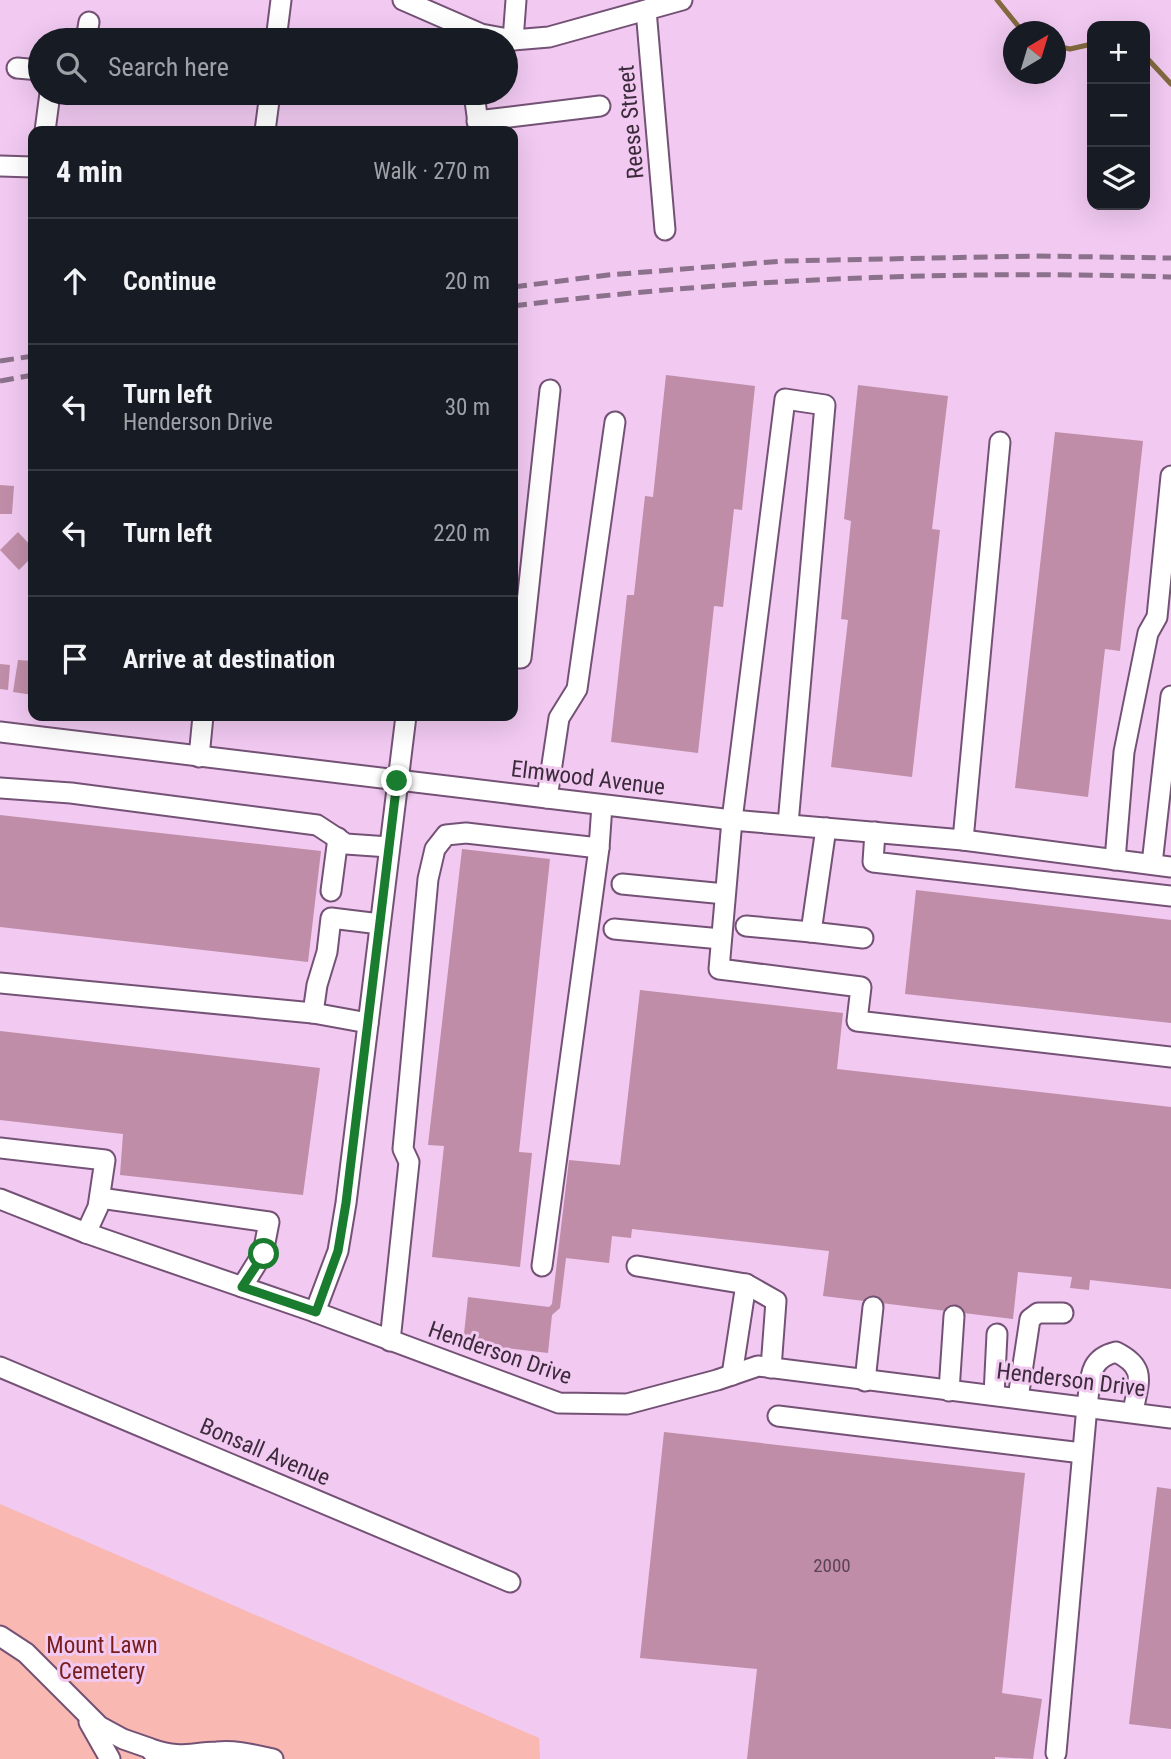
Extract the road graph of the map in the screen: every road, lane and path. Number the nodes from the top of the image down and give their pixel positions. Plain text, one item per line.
1 (281, 0) edge
2 (403, 0) edge
3 (516, 0) edge
4 (682, 0) edge
5 (646, 10) junction
6 (278, 28) edge
7 (461, 28) edge
8 (514, 28) edge
9 (518, 40) edge
10 (17, 68) dead end
11 (28, 69) edge
12 (48, 105) edge
13 (268, 105) edge
14 (475, 105) edge
15 (600, 106) dead end
16 (46, 126) edge
17 (266, 126) edge
18 (478, 126) edge
19 (0, 166) edge
20 (28, 167) edge
21 (665, 230) dead end
22 (550, 390) dead end
23 (615, 422) dead end
24 (1000, 442) dead end
25 (1171, 476) edge
26 (518, 658) edge
27 (1171, 696) edge
28 (203, 721) edge
29 (405, 721) edge
30 (0, 732) edge
31 (199, 757) junction
32 (397, 781) junction
33 (0, 788) edge
34 (547, 798) junction
35 (602, 805) junction
36 (732, 820) junction
37 (788, 824) junction
38 (826, 828) junction
39 (875, 832) junction
40 (338, 838) junction
41 (963, 840) junction
42 (389, 847) junction
43 (599, 848) junction
44 (1061, 853) junction
45 (1115, 860) junction
46 (1161, 866) edge
47 (622, 884) dead end
48 (1057, 884) junction
49 (331, 891) dead end
50 (725, 894) junction
51 (1171, 896) edge
52 (380, 924) junction
53 (746, 926) dead end
54 (614, 929) dead end
55 (811, 932) junction
56 (863, 938) dead end
57 (721, 939) junction
58 (0, 983) edge
59 (313, 1013) junction
60 (368, 1023) junction
61 (1171, 1057) edge
62 (0, 1148) edge
63 (100, 1198) junction
64 (0, 1199) edge
65 (86, 1233) junction
66 (542, 1266) dead end
67 (636, 1266) dead end
68 (746, 1284) junction
69 (242, 1287) junction
70 (873, 1307) dead end
71 (316, 1312) junction
72 (1063, 1313) dead end
73 (954, 1316) dead end
74 (997, 1334) dead end
75 (390, 1341) junction
76 (0, 1367) edge
77 (771, 1368) junction
78 (732, 1375) junction
79 (865, 1381) junction
80 (950, 1391) junction
81 (994, 1395) junction
82 (1018, 1398) junction
83 (1087, 1406) junction
84 (1133, 1412) junction
85 (778, 1416) dead end
86 (1171, 1418) edge
87 (1082, 1453) junction
88 (510, 1581) dead end
89 (0, 1636) edge
90 (76, 1704) junction
91 (153, 1752) edge
92 (1056, 1753) dead end
93 (195, 1757) edge
94 (110, 1759) edge
95 (118, 1759) edge
96 (273, 1759) edge

1 - 6 street
2 - 7 street
3 - 8 street
4 - 5 street
5 - 9 street
5 - 21 street, Reese Street
10 - 11 street
12 - 16 street
13 - 17 street
14 - 18 street
15 - 18 street
19 - 20 street
22 - 26 street
23 - 34 street
24 - 41 street
25 - 45 street
27 - 46 street
28 - 31 street
29 - 32 street
30 - 31 street, Elmwood Avenue
31 - 32 street, Elmwood Avenue
32 - 34 street, Elmwood Avenue
32 - 42 street
33 - 40 street
34 - 35 street, Elmwood Avenue
35 - 36 street, Elmwood Avenue
35 - 43 street
36 - 37 street, Elmwood Avenue
36 - 37 street
36 - 50 street
37 - 38 street, Elmwood Avenue
38 - 39 street, Elmwood Avenue
38 - 55 street
39 - 41 street, Elmwood Avenue
39 - 48 street
40 - 42 street
40 - 49 street
41 - 44 street, Elmwood Avenue
42 - 52 street
43 - 66 street
43 - 75 street
44 - 45 street, Elmwood Avenue
44 - 48 street
45 - 46 street, Elmwood Avenue
47 - 50 street
48 - 51 street
50 - 57 street
52 - 59 street
52 - 60 street
53 - 55 street
54 - 57 street
55 - 56 street
57 - 61 street
58 - 59 street
59 - 60 street
60 - 71 street
62 - 63 street
63 - 65 street
63 - 69 street
64 - 65 street, Henderson Drive
65 - 69 street, Henderson Drive
67 - 68 street
68 - 77 street
68 - 78 street
69 - 71 street, Henderson Drive
70 - 79 street
71 - 75 street, Henderson Drive
72 - 82 street
73 - 80 street
74 - 81 street
75 - 78 street, Henderson Drive
76 - 88 street, Bonsall Avenue
77 - 78 street, Henderson Drive
77 - 79 street, Henderson Drive
79 - 80 street, Henderson Drive
80 - 81 street, Henderson Drive
81 - 82 street, Henderson Drive
82 - 83 street, Henderson Drive
83 - 84 street, Henderson Drive
83 - 84 street
83 - 87 street
84 - 86 street, Henderson Drive
85 - 87 street
87 - 92 street
89 - 90 street
90 - 91 street
90 - 94 street
91 - 93 street
91 - 95 street
93 - 96 street

